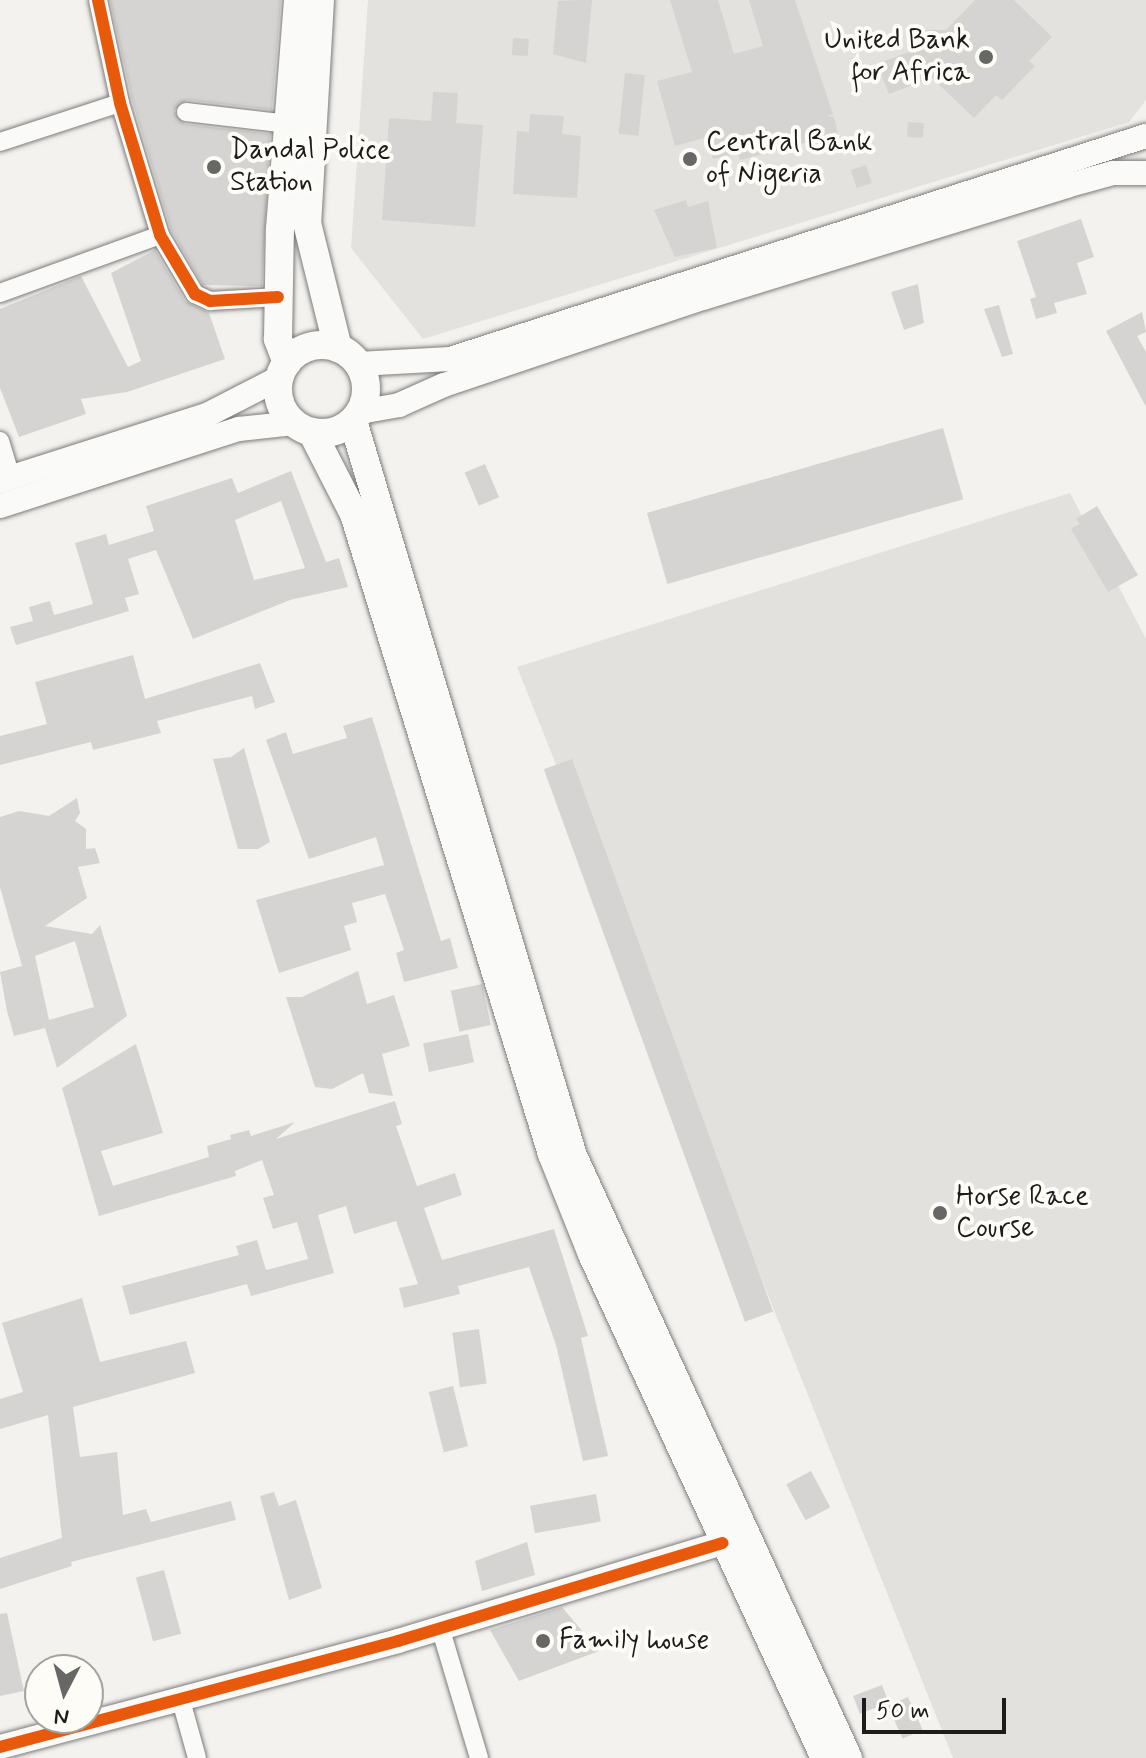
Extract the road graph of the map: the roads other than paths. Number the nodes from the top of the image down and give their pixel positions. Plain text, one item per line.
1 (98, 0) edge
2 (298, 0) edge
3 (320, 0) edge
4 (120, 103) junction
5 (186, 112) dead end
6 (288, 124) junction
7 (1146, 136) edge
8 (0, 142) edge
9 (1146, 173) edge
10 (160, 235) junction
11 (0, 293) edge
12 (278, 297) junction
13 (348, 356) junction
14 (283, 371) junction
15 (357, 416) junction
16 (303, 428) junction
17 (0, 441) edge
18 (6, 479) edge
19 (0, 506) edge
20 (420, 689) junction
21 (723, 1543) junction
22 (440, 1627) junction
23 (180, 1697) junction
24 (0, 1747) edge
25 (197, 1758) edge
26 (479, 1758) edge
27 (825, 1758) edge
28 (848, 1758) edge

1 - 4 street
2 - 6 main road
3 - 13 main road
4 - 8 street
4 - 10 street
5 - 6 street
6 - 12 main road
7 - 13 main road
9 - 15 main road
10 - 11 street
10 - 12 street
12 - 14 main road
13 - 14 main road
13 - 15 main road
14 - 16 main road
14 - 18 main road
15 - 16 main road
15 - 20 main road
16 - 19 main road
16 - 20 main road
17 - 18 street
20 - 21 main road
20 - 28 main road
21 - 22 main road
21 - 27 main road
22 - 23 main road
22 - 26 street
23 - 24 main road
23 - 25 street

